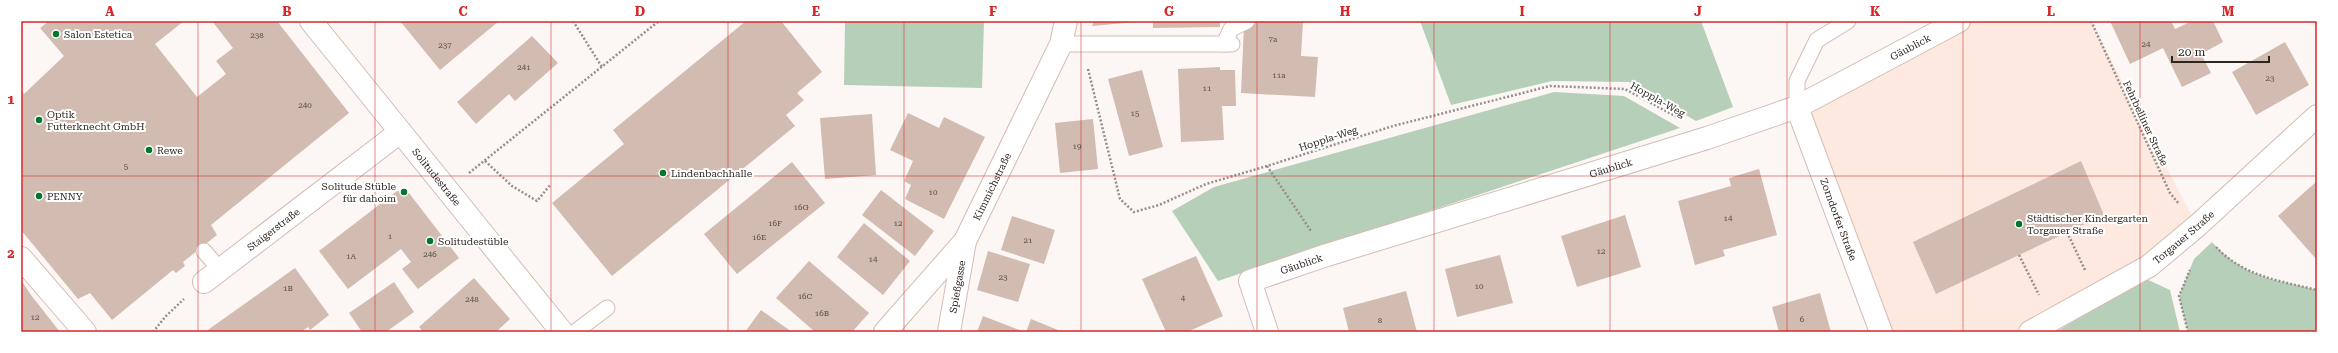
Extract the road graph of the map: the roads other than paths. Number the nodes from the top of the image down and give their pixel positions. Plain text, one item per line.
1 (311, 21) edge
2 (1066, 21) edge
3 (1247, 21) edge
4 (1848, 21) edge
5 (1959, 21) edge
6 (1061, 44) junction
7 (1797, 107) junction
8 (2317, 116) edge
9 (400, 132) junction
10 (965, 241) junction
11 (204, 251) dead end
12 (21, 258) edge
13 (212, 276) joint
14 (607, 308) dead end
15 (85, 332) edge
16 (562, 332) edge
17 (575, 332) edge
18 (885, 332) edge
19 (949, 332) edge
20 (1267, 332) edge
21 (1881, 332) edge
22 (2030, 332) edge

1 - 9 street, Solitudestraße
2 - 6 street, Kimmichstraße
3 - 6 lane
4 - 7 lane
5 - 7 street, Gäublick
6 - 10 street, Kimmichstraße
7 - 20 street, Gäublick
7 - 21 street, Zorndorfer Straße
8 - 22 street, Torgauer Straße
9 - 13 street, Staigerstraße
9 - 16 street, Solitudestraße
10 - 18 street, Kimmichstraße
10 - 19 street, Spießgasse
11 - 13 lane
12 - 15 street
14 - 17 lane

